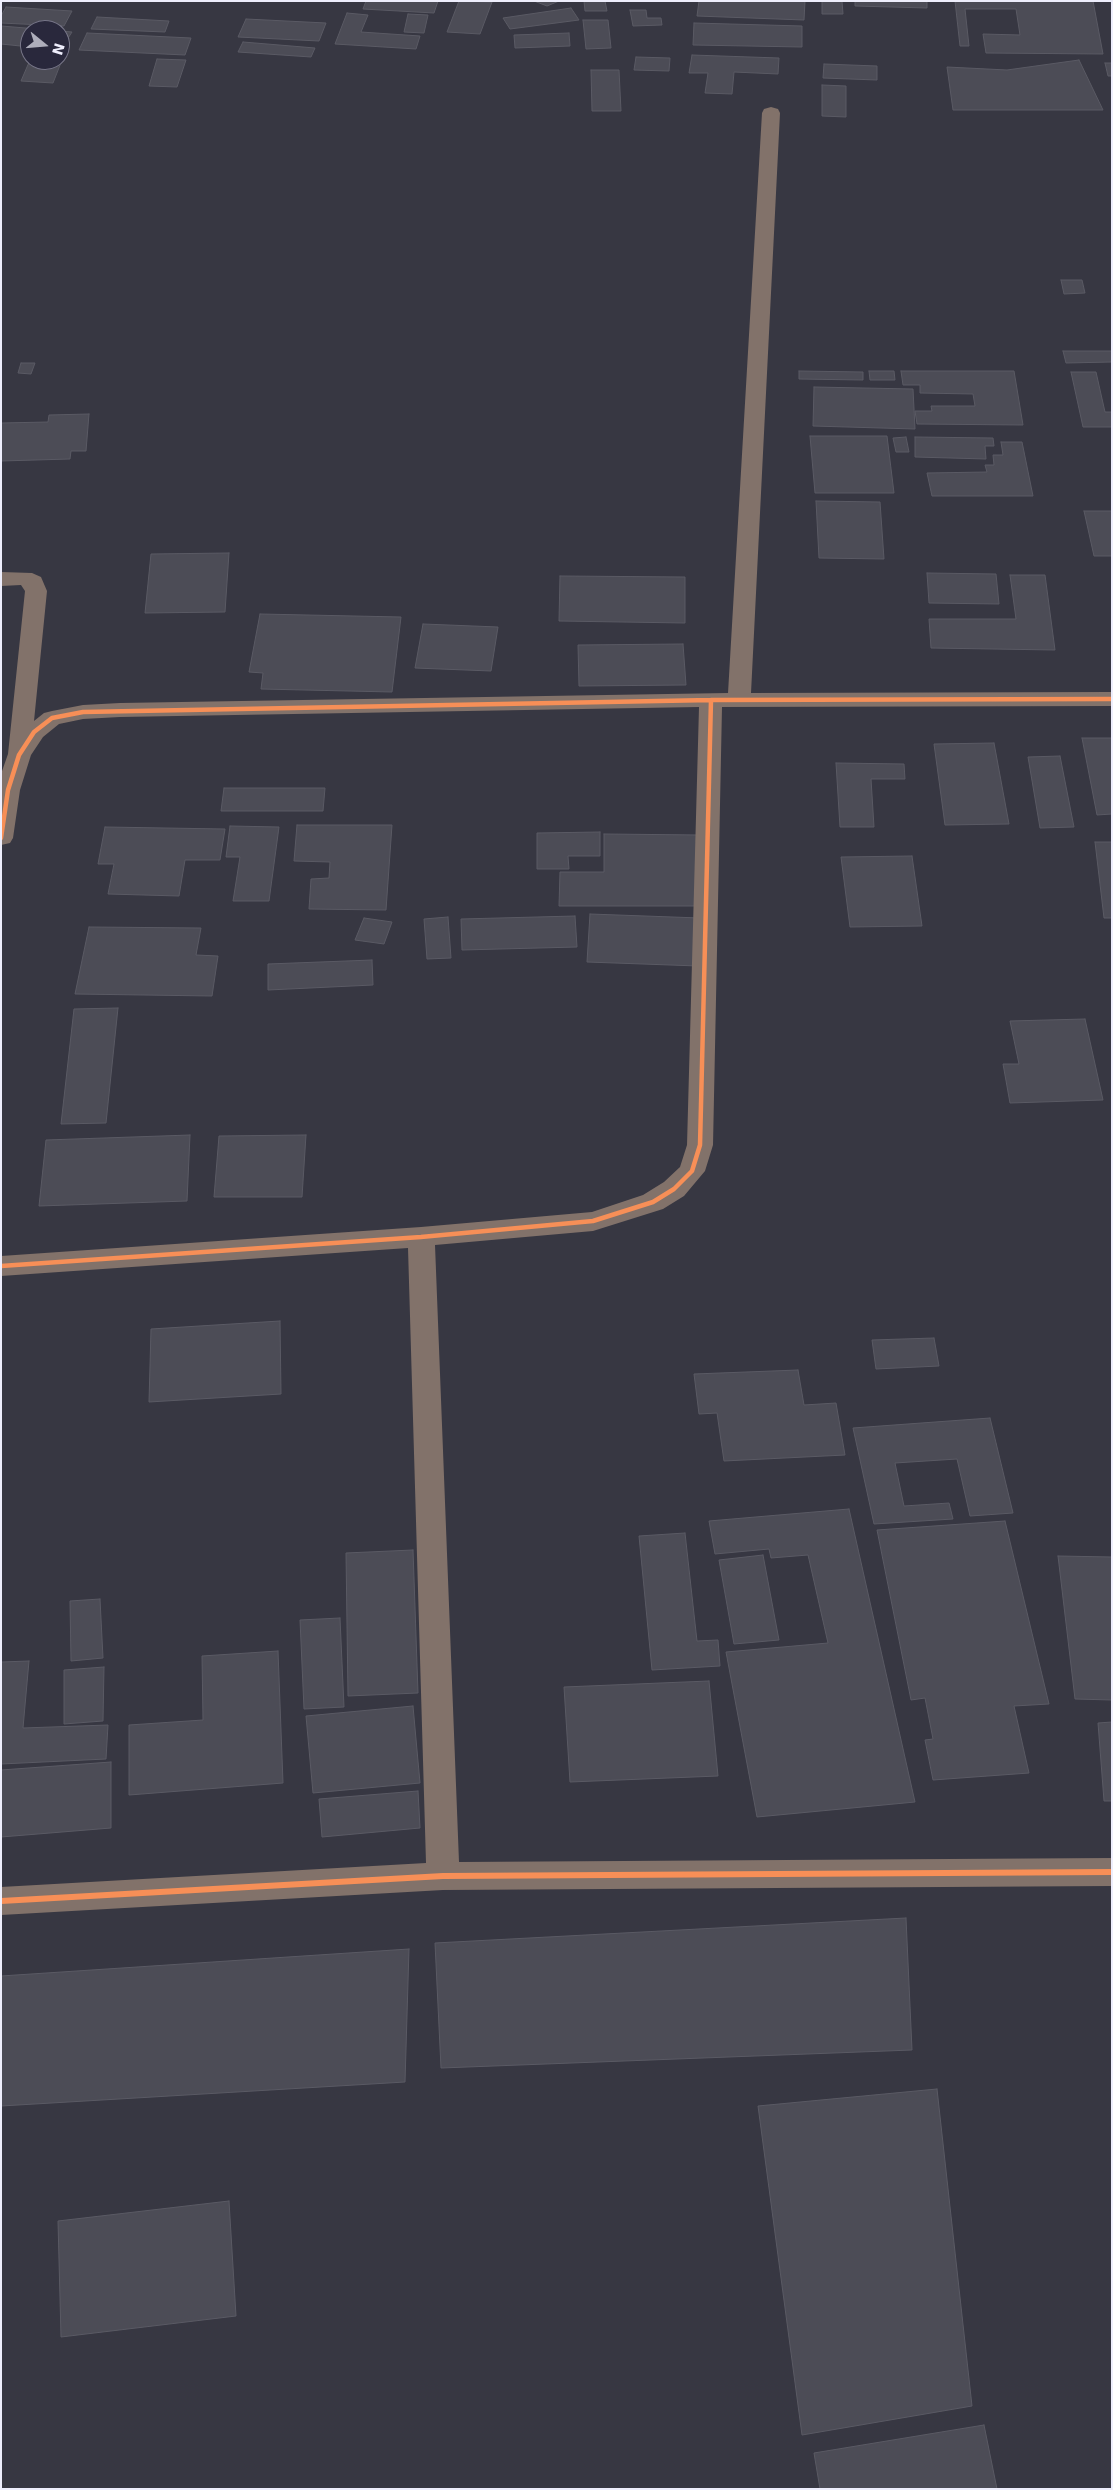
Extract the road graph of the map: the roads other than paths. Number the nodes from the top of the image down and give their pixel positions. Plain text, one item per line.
1 (771, 113) dead end
2 (1, 579) edge
3 (1112, 699) edge
4 (711, 700) junction
5 (739, 700) junction
6 (19, 755) junction
7 (2, 830) edge
8 (421, 1237) junction
9 (1, 1266) edge
10 (1112, 1872) edge
11 (443, 1876) junction
12 (1, 1901) edge

1 - 5 street
2 - 6 street
3 - 5 street
4 - 5 street
4 - 6 street
4 - 8 street
6 - 7 street
8 - 9 street
8 - 11 street
10 - 11 street
11 - 12 street

